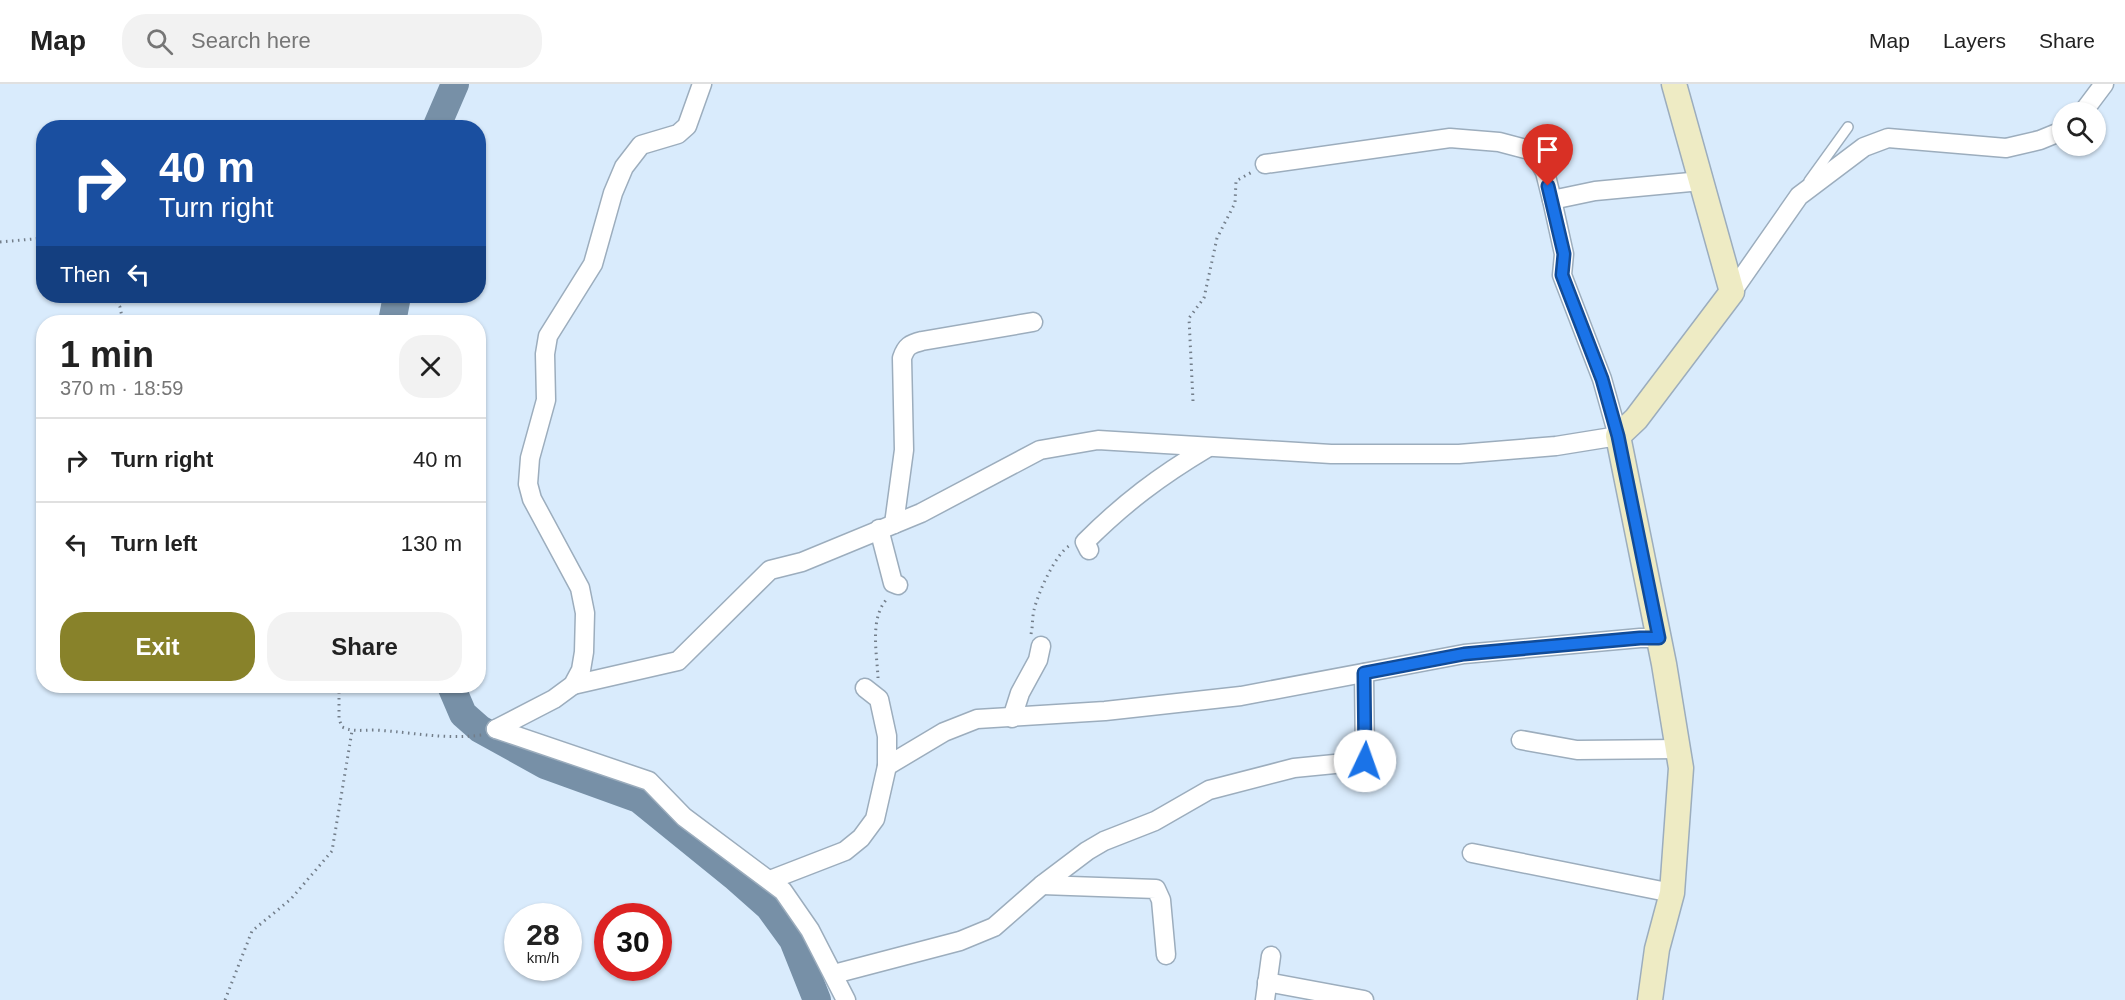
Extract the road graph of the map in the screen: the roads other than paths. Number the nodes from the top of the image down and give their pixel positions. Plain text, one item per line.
1 (702, 84) edge
2 (1674, 84) edge
3 (2104, 84) edge
4 (2090, 102) edge
5 (1848, 127) dead end
6 (2052, 136) edge
7 (1265, 164) road end
8 (1701, 182) junction
9 (1799, 196) junction
10 (1552, 200) junction
11 (1732, 292) junction
12 (1033, 322) dead end
13 (1618, 436) junction
14 (1207, 448) junction
15 (886, 527) junction
16 (1087, 546) road end
17 (896, 584) road end
18 (1659, 638) junction
19 (1035, 644) road end
20 (1364, 673) junction
21 (573, 685) junction
22 (872, 694) road end
23 (1012, 718) junction
24 (1521, 740) dead end
25 (1678, 749) junction
26 (887, 766) junction
27 (1472, 852) dead end
28 (770, 880) junction
29 (1042, 885) junction
30 (1672, 893) junction
31 (1166, 956) dead end
32 (1271, 956) dead end
33 (834, 974) junction
34 (1266, 991) edge
35 (846, 1000) edge
36 (1364, 1000) edge
37 (1650, 1000) edge

1 - 21 street
2 - 8 street
3 - 4 street
5 - 9 lane
6 - 9 street
7 - 10 street
8 - 10 street
8 - 11 street
9 - 11 street
10 - 13 street
11 - 13 street
12 - 15 street
13 - 14 street
13 - 18 street
14 - 15 street
14 - 16 street
15 - 17 street
15 - 21 street
18 - 20 street
18 - 25 street
19 - 23 street
20 - 23 street
20 - 29 street
21 - 28 street
22 - 26 street
23 - 26 street
24 - 25 street
25 - 30 street
26 - 28 street
27 - 30 street
28 - 33 street
29 - 31 street
29 - 33 street
30 - 37 street
32 - 34 street
33 - 35 street
34 - 36 street

